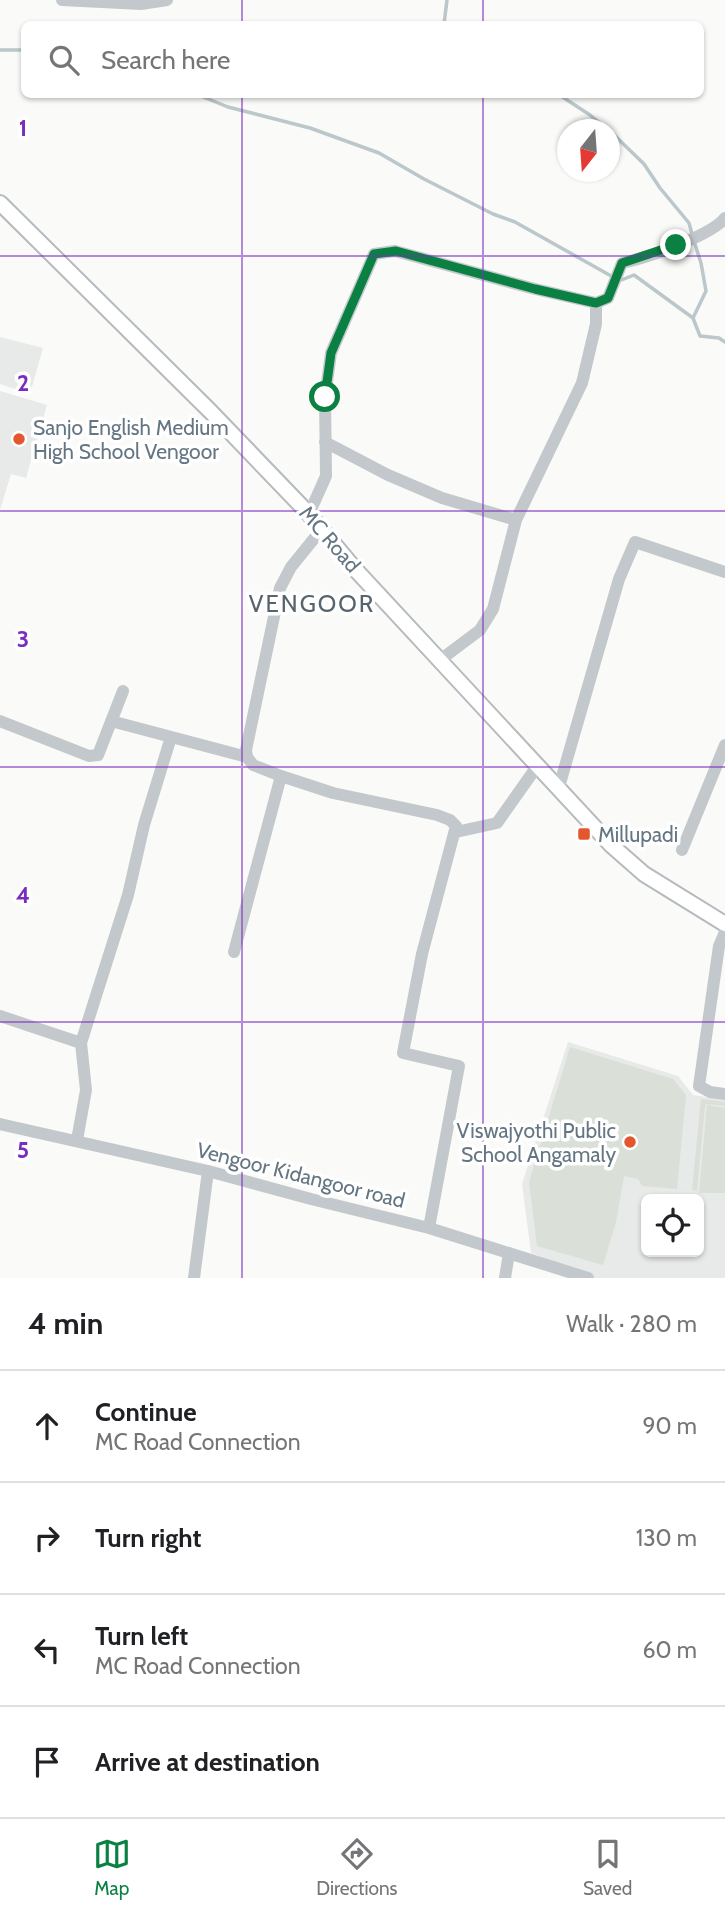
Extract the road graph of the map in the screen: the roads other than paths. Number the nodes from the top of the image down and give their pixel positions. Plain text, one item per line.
1 (62, 0) edge
2 (167, 0) edge
3 (0, 203) edge
4 (725, 218) edge
5 (596, 303) junction
6 (326, 442) junction
7 (309, 514) junction
8 (516, 520) junction
9 (321, 530) junction
10 (725, 572) edge
11 (440, 660) junction
12 (123, 691) dead end
13 (0, 721) edge
14 (111, 721) junction
15 (171, 737) junction
16 (725, 745) edge
17 (247, 757) junction
18 (538, 765) junction
19 (281, 776) junction
20 (559, 788) junction
21 (456, 832) junction
22 (682, 850) dead end
23 (725, 924) edge
24 (725, 932) edge
25 (234, 952) dead end
26 (0, 1016) edge
27 (81, 1043) junction
28 (725, 1094) edge
29 (0, 1124) edge
30 (77, 1140) junction
31 (208, 1171) junction
32 (429, 1228) junction
33 (509, 1254) junction
34 (194, 1278) edge
35 (505, 1278) edge
36 (588, 1278) edge

1 - 2 street
3 - 7 main road, MC Road
4 - 5 street
5 - 6 street
5 - 8 street
6 - 7 street
6 - 8 street
7 - 9 main road, MC Road
8 - 11 street
9 - 11 main road, MC Road
9 - 17 street
10 - 20 street
11 - 18 main road, MC Road
12 - 14 street
13 - 14 street
14 - 15 street
15 - 17 street
15 - 27 street
16 - 22 street
17 - 19 street
18 - 20 main road, MC Road
18 - 21 street
19 - 21 street
19 - 25 street
20 - 23 main road, MC Road
21 - 32 street
24 - 28 street
26 - 27 street
27 - 30 street
29 - 30 street, Vengoor Kidangoor road
30 - 31 street, Vengoor Kidangoor road
31 - 32 street, Vengoor Kidangoor road
31 - 34 street
32 - 33 street, Vengoor Kidangoor road
33 - 35 street
33 - 36 street, Vengoor Kidangoor road

